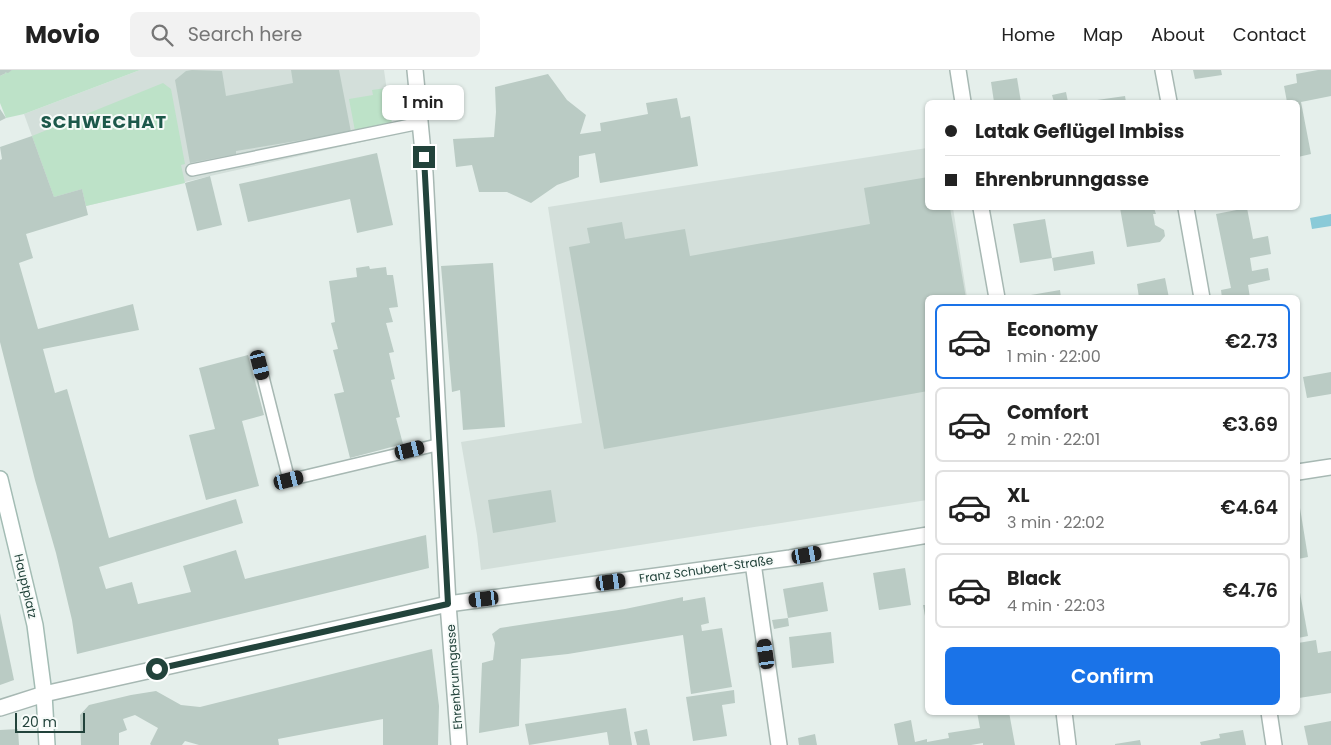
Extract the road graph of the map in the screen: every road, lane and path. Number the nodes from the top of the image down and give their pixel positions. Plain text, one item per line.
1 (415, 70) edge
2 (958, 70) edge
3 (1163, 70) edge
4 (963, 100) edge
5 (1169, 100) edge
6 (420, 123) junction
7 (192, 170) dead end
8 (981, 210) edge
9 (1186, 210) edge
10 (996, 295) edge
11 (1201, 295) edge
12 (260, 365) dead end
13 (441, 444) junction
14 (1331, 468) edge
15 (1300, 472) edge
16 (0, 479) edge
17 (925, 535) edge
18 (753, 563) junction
19 (448, 604) junction
20 (44, 694) junction
21 (0, 708) edge
22 (1064, 715) edge
23 (1269, 715) edge
24 (47, 745) edge
25 (459, 745) edge
26 (779, 745) edge
27 (1068, 745) edge
28 (1274, 745) edge

1 - 6 street, Ehrenbrunngasse
2 - 4 street
3 - 5 street
6 - 7 lane
6 - 13 street, Ehrenbrunngasse
8 - 10 street
9 - 11 street
12 - 13 lane
13 - 19 street, Ehrenbrunngasse
14 - 15 street
16 - 20 street, Hauptplatz
17 - 18 street, Franz Schubert-Straße
18 - 19 street, Franz Schubert-Straße
18 - 26 street
19 - 20 street, Franz Schubert-Straße
19 - 25 street, Ehrenbrunngasse
20 - 21 street, Franz Schubert-Straße
20 - 24 street, Hauptplatz
22 - 27 street
23 - 28 street

